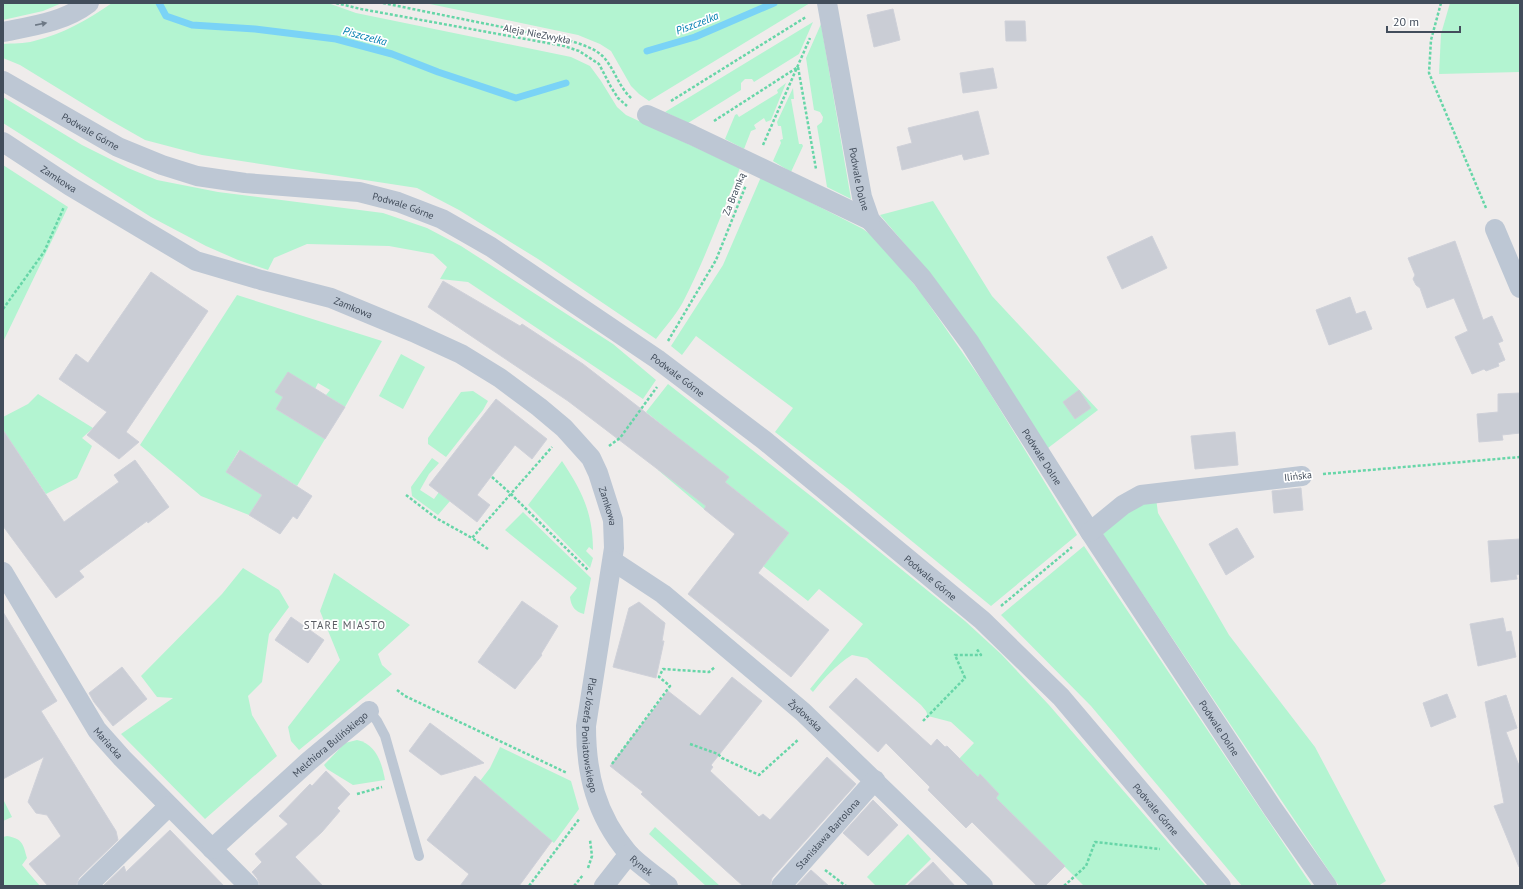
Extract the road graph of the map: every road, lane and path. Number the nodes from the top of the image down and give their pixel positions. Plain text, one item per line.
1 (90, 3) edge
2 (336, 3) edge
3 (383, 3) edge
4 (827, 3) edge
5 (1442, 3) edge
6 (807, 17) dead end
7 (3, 32) edge
8 (809, 41) dead end
9 (798, 67) junction
10 (3, 81) edge
11 (647, 116) junction
12 (692, 135) junction
13 (3, 142) edge
14 (754, 166) junction
15 (820, 197) junction
16 (64, 206) dead end
17 (870, 220) junction
18 (1495, 229) joint
19 (1520, 288) edge
20 (3, 310) edge
21 (667, 343) dead end
22 (658, 386) dead end
23 (620, 438) dead end
24 (557, 442) dead end
25 (1520, 457) edge
26 (1302, 476) joint
27 (492, 477) dead end
28 (511, 494) junction
29 (406, 495) dead end
30 (1090, 532) junction
31 (472, 538) junction
32 (488, 549) dead end
33 (613, 561) junction
34 (3, 572) edge
35 (589, 572) dead end
36 (1000, 607) dead end
37 (973, 644) dead end
38 (721, 662) dead end
39 (397, 690) dead end
40 (369, 711) joint
41 (923, 721) dead end
42 (800, 738) dead end
43 (690, 744) dead end
44 (611, 764) dead end
45 (568, 774) dead end
46 (875, 780) junction
47 (384, 786) dead end
48 (358, 794) dead end
49 (169, 806) junction
50 (583, 814) dead end
51 (589, 836) dead end
52 (212, 849) junction
53 (1162, 849) dead end
54 (629, 854) junction
55 (419, 856) dead end
56 (588, 869) dead end
57 (824, 870) dead end
58 (583, 874) dead end
59 (87, 886) edge
60 (249, 886) edge
61 (529, 886) edge
62 (574, 886) edge
63 (604, 886) edge
64 (668, 886) edge
65 (781, 886) edge
66 (846, 886) edge
67 (983, 886) edge
68 (1064, 886) edge
69 (1221, 886) edge
70 (1327, 886) edge

7 -> 1 street
2 - 11 path, Aleja NieZwykła
3 - 11 path, Aleja NieZwykła
4 - 17 street, Podwale Dolne
5 - 18 path
6 - 11 path
8 - 9 path, Za Bramką
9 - 12 path
9 - 14 path, Za Bramką
9 - 15 path
10 - 69 street, Podwale Górne
11 - 12 street
12 - 14 street
13 - 33 street, Zamkowa
14 - 15 street
14 - 21 path, Za Bramką
15 - 17 street
16 - 20 path
17 - 30 street, Podwale Dolne
18 - 19 street
22 - 23 path
24 - 28 path
25 - 26 path, Ilińska
26 - 30 street, Ilińska
27 - 28 path
28 - 31 path
28 - 35 path
29 - 31 path
30 - 36 path
30 - 70 street, Podwale Dolne
31 - 32 path
33 - 46 street, Żydowska
33 - 54 street, Plac Józefa Poniatowskiego
34 - 49 street, Mariacka
37 - 41 path
38 - 44 path
39 - 45 path
40 - 52 street, Melchiora Bulińskiego
40 - 55 lane, Melchiora Bulińskiego
42 - 43 path
46 - 65 street, Stanisława Bartolona
46 - 67 street, Żydowska
47 - 48 path
49 - 52 street, Mariacka
49 - 59 street
50 - 61 path
51 - 56 path
52 - 60 street, Mariacka
53 - 68 path
54 - 63 street, Rynek
54 - 64 street, Rynek
57 - 66 path
58 - 62 path

